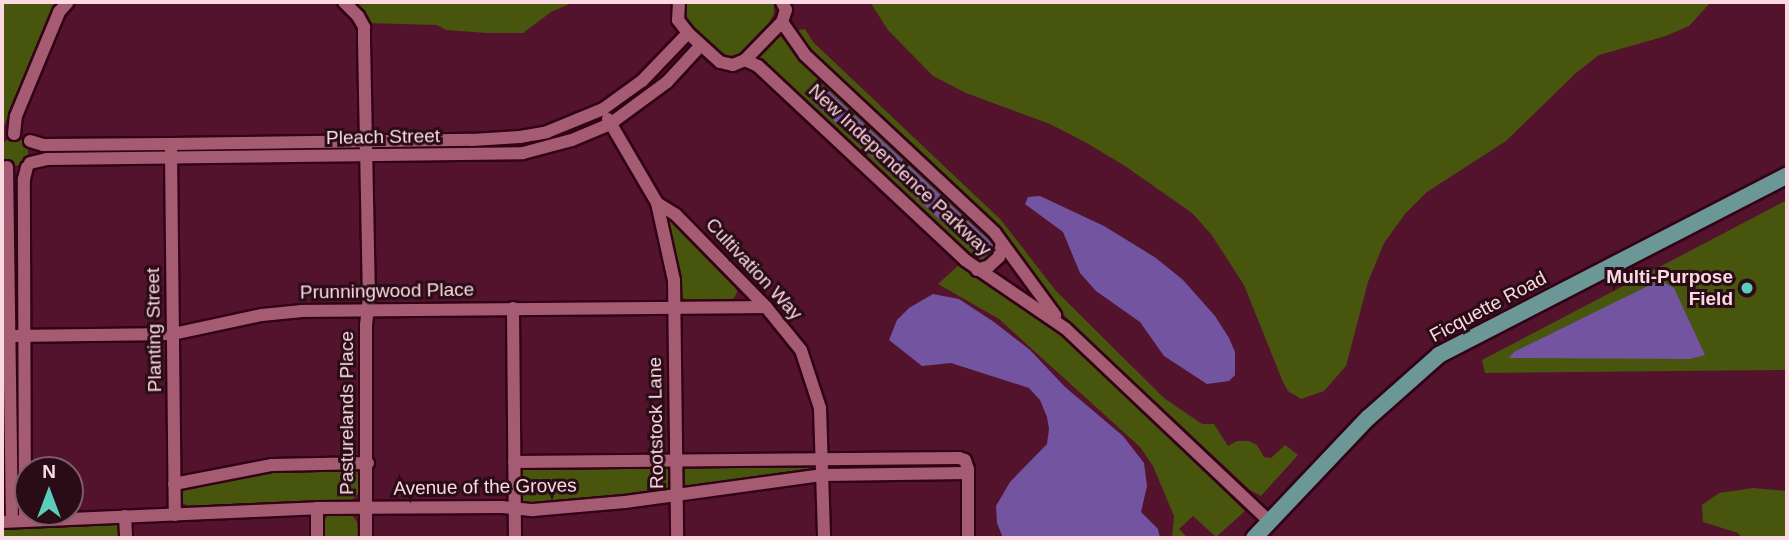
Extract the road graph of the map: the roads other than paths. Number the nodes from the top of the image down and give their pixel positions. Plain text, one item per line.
1 (68, 2) edge
2 (344, 2) edge
3 (678, 2) edge
4 (782, 2) edge
5 (782, 22) junction
6 (688, 33) junction
7 (701, 45) junction
8 (745, 60) junction
9 (603, 109) junction
10 (610, 124) junction
11 (14, 134) junction
12 (30, 141) junction
13 (2, 142) edge
14 (365, 142) junction
15 (171, 144) junction
16 (368, 157) junction
17 (171, 159) junction
18 (4, 165) edge
19 (29, 165) junction
20 (1787, 175) edge
21 (657, 203) junction
22 (1002, 243) junction
23 (977, 270) junction
24 (766, 306) junction
25 (674, 307) junction
26 (513, 308) junction
27 (368, 310) junction
28 (1066, 329) junction
29 (173, 334) junction
30 (11, 337) junction
31 (24, 337) junction
32 (823, 459) junction
33 (676, 460) junction
34 (514, 462) junction
35 (368, 463) junction
36 (966, 467) junction
37 (823, 475) junction
38 (174, 484) junction
39 (677, 495) junction
40 (317, 508) junction
41 (366, 508) junction
42 (515, 509) junction
43 (175, 514) junction
44 (125, 516) junction
45 (13, 521) edge
46 (1270, 522) junction
47 (126, 538) edge
48 (317, 538) edge
49 (366, 538) edge
50 (515, 538) edge
51 (677, 538) edge
52 (824, 538) edge
53 (968, 538) edge
54 (1254, 538) edge

1 - 11 street
2 - 14 street, Pasturelands Place
3 - 6 street
4 - 5 street
5 - 8 street
5 - 22 street, New Independence Parkway
6 - 7 street
6 - 9 street, Pleach Street
7 - 8 street
7 - 10 street, Pleach Street
8 - 23 street, New Independence Parkway
9 - 10 street, Cultivation Way
9 - 14 street, Pleach Street
10 - 16 street, Pleach Street
10 - 21 street, Cultivation Way
11 - 12 street, Pleach Street
11 - 13 street
12 - 15 street, Pleach Street
12 - 19 street
14 - 15 street, Pleach Street
14 - 16 street, Pasturelands Place
15 - 17 street, Planting Street
16 - 17 street, Pleach Street
16 - 27 street, Pasturelands Place
17 - 19 street, Pleach Street
17 - 29 street, Planting Street
18 - 19 street, Pleach Street
18 - 30 street
19 - 31 street
20 - 46 main road, Ficquette Road
21 - 24 street, Cultivation Way
21 - 25 street, Cultivation Way
22 - 23 street
22 - 28 street, New Independence Parkway
23 - 28 street, New Independence Parkway
24 - 25 street, Prunningwood Place
24 - 32 street, Cultivation Way
25 - 26 street, Prunningwood Place
25 - 33 street, Rootstock Lane
26 - 27 street, Prunningwood Place
26 - 34 street
27 - 29 street, Prunningwood Place
27 - 35 street, Pasturelands Place
28 - 46 street, New Independence Parkway
29 - 31 street, Prunningwood Place
29 - 38 street, Planting Street
30 - 31 street, Prunningwood Place
30 - 45 street
31 - 45 street
32 - 33 street, Avenue of the Groves
32 - 36 street, Avenue of the Groves
32 - 37 street, Cultivation Way
33 - 34 street, Avenue of the Groves
33 - 39 street, Rootstock Lane
34 - 42 street
35 - 38 street
35 - 41 street, Pasturelands Place
36 - 37 street, Avenue of the Groves
36 - 53 street
37 - 39 street, Avenue of the Groves
37 - 52 street, Cultivation Way
38 - 43 street, Planting Street
39 - 42 street, Avenue of the Groves
39 - 51 street, Rootstock Lane
40 - 41 street, Avenue of the Groves
40 - 43 street, Avenue of the Groves
40 - 48 street, Pasturelands Place
41 - 42 street, Avenue of the Groves
41 - 49 street, Pasturelands Place
42 - 50 street
43 - 44 street, Avenue of the Groves
44 - 45 street, Avenue of the Groves
44 - 47 street
46 - 54 main road, Ficquette Road

